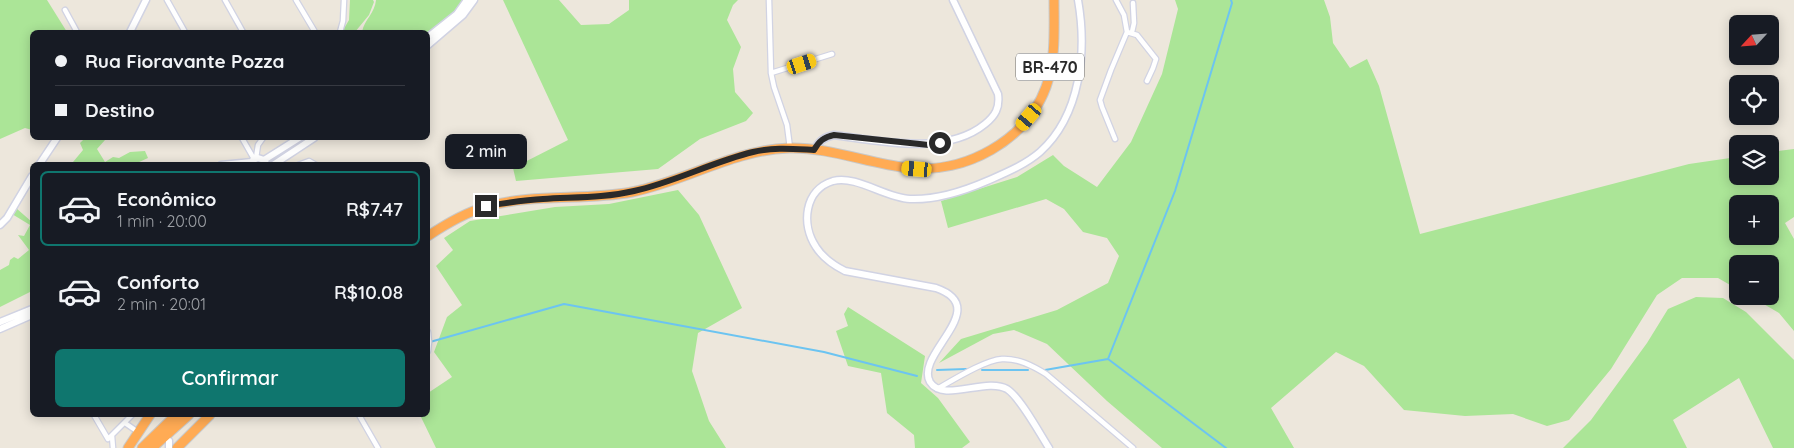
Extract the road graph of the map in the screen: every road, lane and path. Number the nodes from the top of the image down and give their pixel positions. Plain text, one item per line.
1 (146, 0) edge
2 (167, 0) edge
3 (225, 0) edge
4 (296, 0) edge
5 (344, 0) edge
6 (474, 0) edge
7 (769, 0) edge
8 (953, 0) edge
9 (1054, 0) edge
10 (1078, 0) edge
11 (1116, 0) edge
12 (466, 3) edge
13 (1133, 3) dead end
14 (65, 10) dead end
15 (76, 30) edge
16 (131, 30) edge
17 (184, 30) edge
18 (242, 30) edge
19 (314, 30) edge
20 (341, 30) edge
21 (1130, 32) junction
22 (430, 36) edge
23 (430, 43) edge
24 (832, 54) dead end
25 (771, 74) junction
26 (1147, 81) dead end
27 (1115, 139) dead end
28 (56, 140) edge
29 (243, 140) edge
30 (262, 140) edge
31 (296, 140) edge
32 (311, 140) edge
33 (790, 148) junction
34 (814, 150) junction
35 (254, 161) edge
36 (41, 162) edge
37 (266, 162) edge
38 (278, 162) edge
39 (30, 179) edge
40 (0, 225) edge
41 (430, 235) edge
42 (30, 310) edge
43 (30, 316) edge
44 (0, 322) edge
45 (0, 329) edge
46 (937, 388) junction
47 (95, 417) edge
48 (130, 417) edge
49 (149, 417) edge
50 (174, 417) edge
51 (187, 417) edge
52 (208, 417) edge
53 (360, 417) edge
54 (125, 423) junction
55 (138, 432) junction
56 (112, 436) junction
57 (113, 448) edge
58 (128, 448) edge
59 (142, 448) edge
60 (152, 448) edge
61 (177, 448) edge
62 (378, 448) edge
63 (1049, 448) edge
64 (1133, 448) edge

1 - 16 street
2 - 17 street
3 - 18 street
4 - 19 street
5 - 20 street
6 - 12 street
7 - 25 street
8 - 34 street
9 - 34 highway, BR-470
10 - 46 street
11 - 21 street
12 - 22 street
12 - 23 street
13 - 21 street
14 - 15 street
21 - 26 street
21 - 27 street
24 - 25 street
25 - 33 street
28 - 36 street
29 - 35 street
30 - 35 street
31 - 37 street
32 - 38 street
33 - 34 highway, BR-470
33 - 41 highway, BR-470
35 - 37 street
39 - 40 street
42 - 44 street
43 - 45 street
46 - 63 street
46 - 64 street
47 - 56 street
48 - 54 street
49 - 55 highway
50 - 59 highway
51 - 60 highway
52 - 61 highway
53 - 62 street
54 - 55 street
54 - 56 street
55 - 58 highway
56 - 57 street

